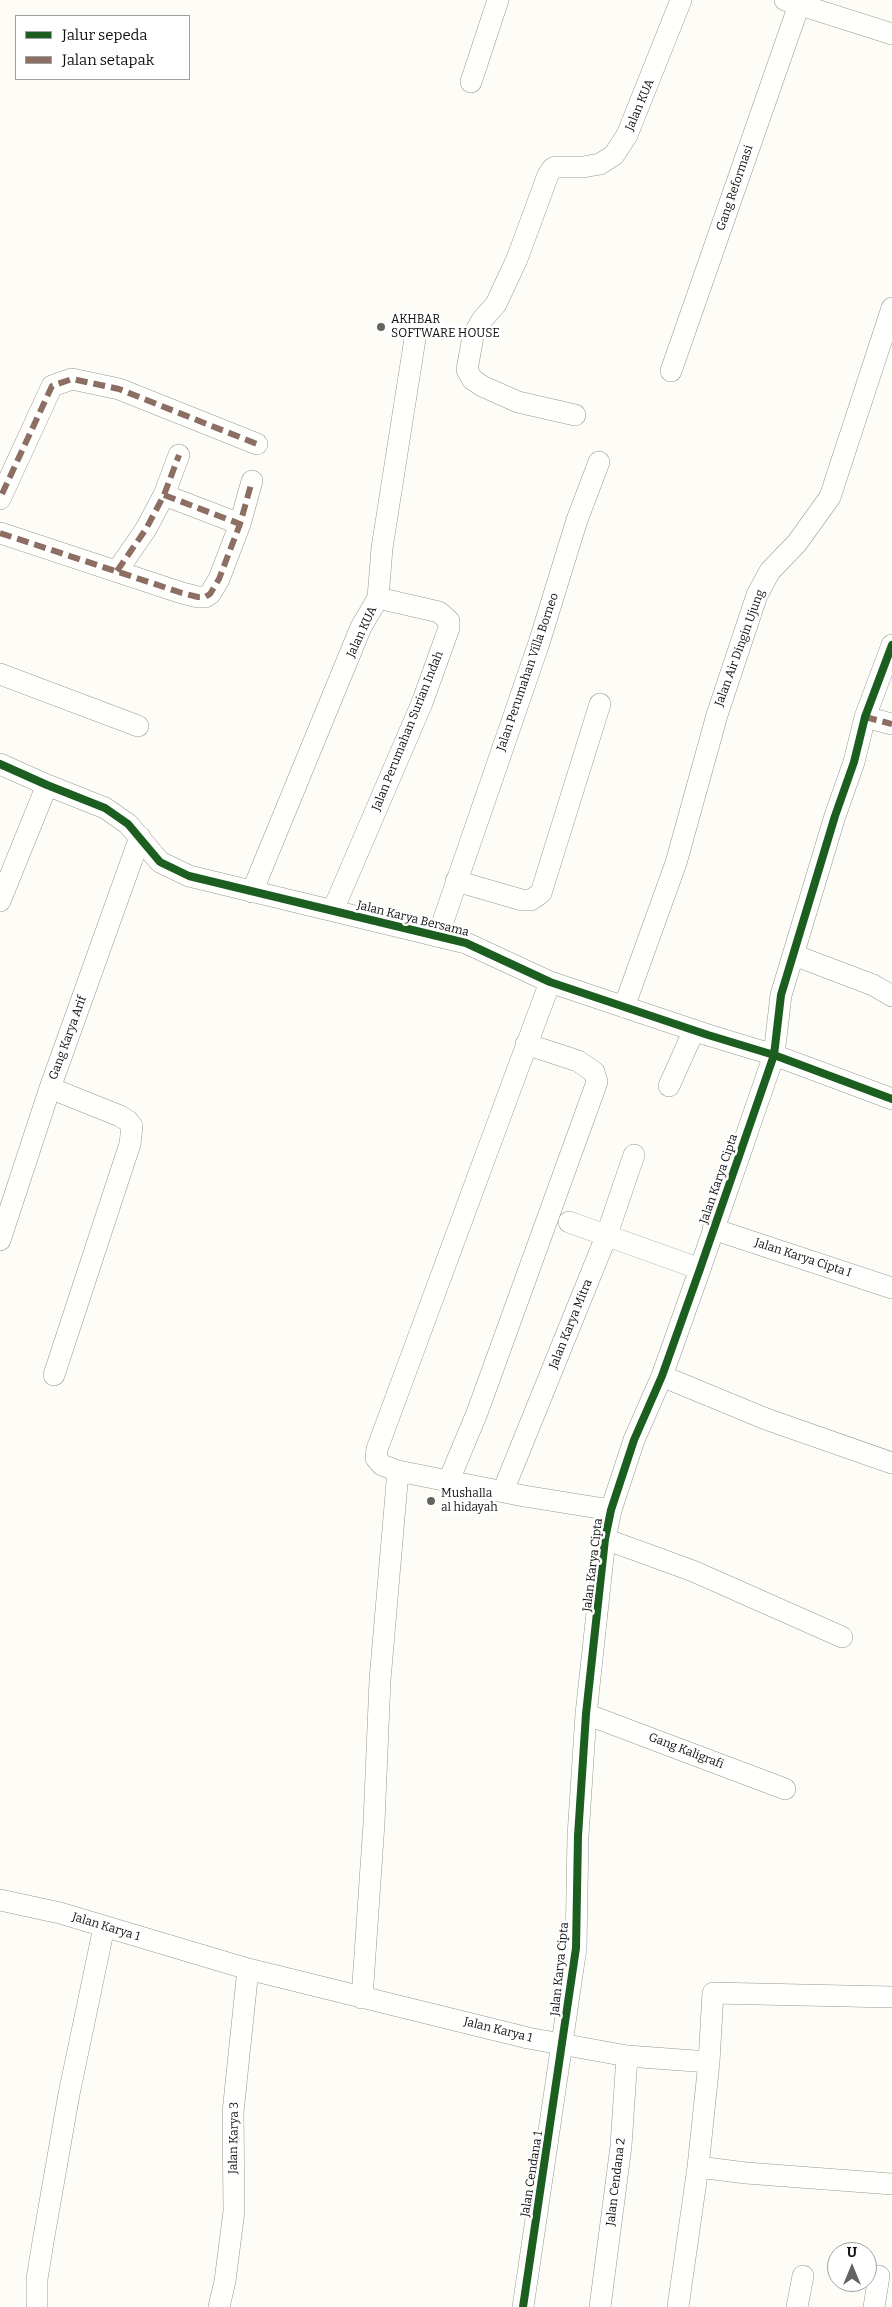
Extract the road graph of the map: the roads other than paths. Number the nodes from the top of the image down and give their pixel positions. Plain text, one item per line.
1 (498, 0) edge
2 (681, 0) edge
3 (792, 2) edge
4 (892, 34) edge
5 (471, 82) dead end
6 (892, 309) edge
7 (418, 326) dead end
8 (671, 371) dead end
9 (575, 415) dead end
10 (256, 444) dead end
11 (179, 454) dead end
12 (599, 462) dead end
13 (252, 480) dead end
14 (1, 495) edge
15 (164, 495) junction
16 (240, 524) junction
17 (0, 533) edge
18 (116, 571) junction
19 (378, 598) junction
20 (892, 645) edge
21 (0, 674) edge
22 (600, 704) dead end
23 (865, 717) junction
24 (892, 724) edge
25 (138, 726) dead end
26 (0, 764) edge
27 (46, 785) junction
28 (140, 837) junction
29 (456, 881) junction
30 (252, 892) junction
31 (0, 901) edge
32 (333, 910) junction
33 (438, 936) junction
34 (794, 955) junction
35 (550, 982) junction
36 (892, 996) edge
37 (624, 1007) junction
38 (694, 1030) junction
39 (526, 1044) junction
40 (774, 1055) junction
41 (669, 1086) dead end
42 (50, 1088) junction
43 (892, 1099) edge
44 (634, 1155) dead end
45 (569, 1222) dead end
46 (713, 1229) junction
47 (606, 1237) junction
48 (0, 1240) edge
49 (700, 1269) junction
50 (892, 1288) edge
51 (54, 1375) dead end
52 (662, 1376) junction
53 (892, 1464) edge
54 (398, 1471) junction
55 (449, 1480) junction
56 (504, 1491) junction
57 (611, 1510) junction
58 (604, 1540) junction
59 (842, 1637) dead end
60 (586, 1714) junction
61 (785, 1789) dead end
62 (0, 1900) edge
63 (104, 1927) junction
64 (248, 1969) junction
65 (892, 1997) edge
66 (362, 1998) junction
67 (563, 2045) junction
68 (627, 2056) junction
69 (708, 2062) junction
70 (698, 2167) junction
71 (892, 2184) edge
72 (803, 2276) dead end
73 (879, 2276) dead end
74 (38, 2307) edge
75 (219, 2307) edge
76 (523, 2307) edge
77 (600, 2307) edge
78 (678, 2307) edge
79 (797, 2307) edge
80 (874, 2307) edge

1 - 5 street
2 - 9 street, Jalan KUA
3 - 4 street
3 - 8 street, Gang Reformasi
6 - 37 street, Jalan Air Dingin Ujung
7 - 19 street, Jalan KUA
10 - 14 street
11 - 15 street
12 - 29 street, Jalan Perumahan Villa Borneo
13 - 16 street
15 - 16 street
15 - 18 street
16 - 18 street
17 - 18 street
19 - 30 street, Jalan KUA
19 - 32 street, Jalan Perumahan Surian Indah
20 - 23 street, Jalan Karya Cipta
21 - 25 street
22 - 29 street
23 - 24 street
23 - 34 street, Jalan Karya Cipta
26 - 27 street, Jalan Karya Bersama
27 - 28 street, Jalan Karya Bersama
27 - 31 street
28 - 30 street, Jalan Karya Bersama
28 - 42 street, Gang Karya Arif
29 - 33 street, Jalan Perumahan Villa Borneo
30 - 32 street, Jalan Karya Bersama
32 - 33 street, Jalan Karya Bersama
33 - 35 street, Jalan Karya Bersama
34 - 36 street
34 - 40 street, Jalan Karya Cipta
35 - 37 street, Jalan Karya Bersama
35 - 39 street
37 - 38 street, Jalan Karya Bersama
38 - 40 street, Jalan Karya Bersama
38 - 41 street
39 - 54 street
39 - 55 street
40 - 43 street, Jalan Karya Bersama
40 - 46 street, Jalan Karya Cipta
42 - 48 street, Gang Karya Arif
42 - 51 street
44 - 47 street, Jalan Karya Mitra
45 - 47 street
46 - 49 street, Jalan Karya Cipta
46 - 50 street, Jalan Karya Cipta I
47 - 49 street
47 - 56 street, Jalan Karya Mitra
49 - 52 street, Jalan Karya Cipta
52 - 53 street
52 - 57 street, Jalan Karya Cipta
54 - 55 street
54 - 66 street
55 - 56 street
56 - 57 street
57 - 58 street, Jalan Karya Cipta
58 - 59 street
58 - 60 street, Jalan Karya Cipta
60 - 61 street, Gang Kaligrafi
60 - 67 street, Jalan Karya Cipta
62 - 63 street, Jalan Karya 1
63 - 64 street, Jalan Karya 1
63 - 74 street
64 - 66 street, Jalan Karya 1
64 - 75 street, Jalan Karya 3
65 - 69 street
66 - 67 street, Jalan Karya 1
67 - 68 street, Jalan Karya 1
67 - 76 street, Jalan Cendana 1
68 - 69 street, Jalan Karya 1
68 - 77 street, Jalan Cendana 2
69 - 70 street
70 - 71 street
70 - 78 street
72 - 79 street
73 - 80 street

